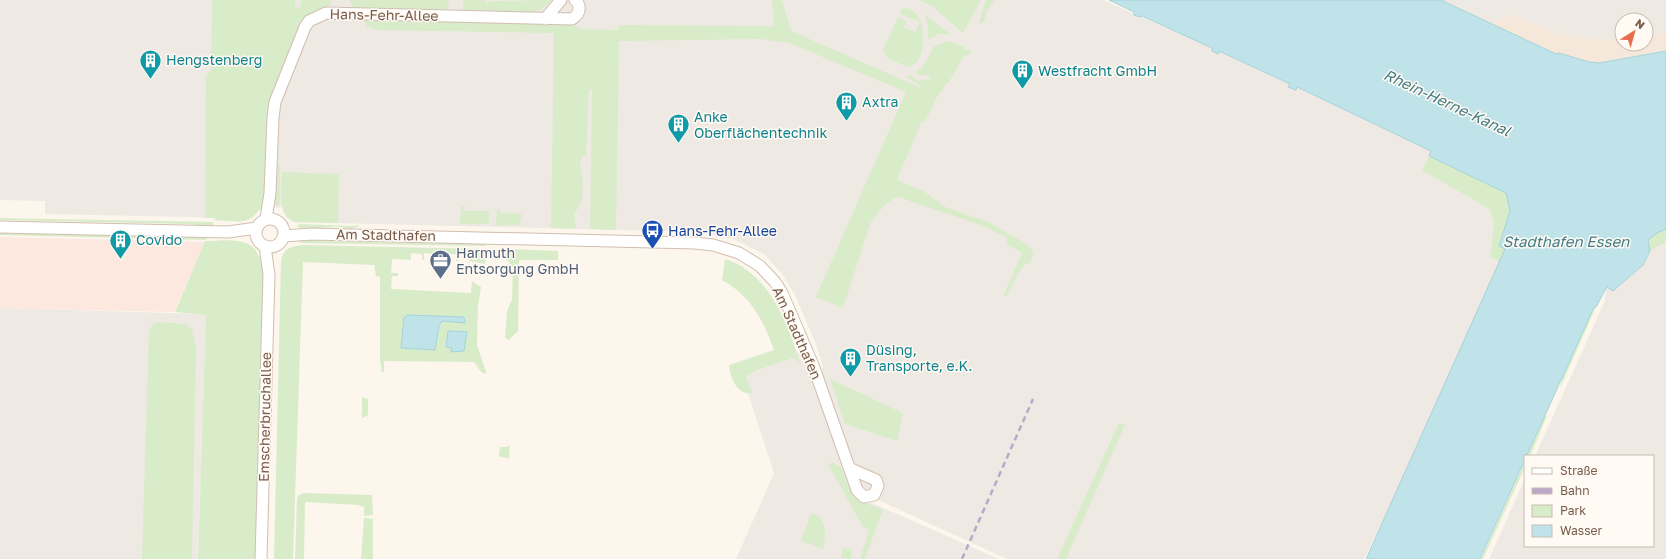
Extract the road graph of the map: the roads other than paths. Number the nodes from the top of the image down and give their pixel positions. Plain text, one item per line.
1 (561, 0) edge
2 (575, 0) edge
3 (544, 18) junction
4 (270, 219) junction
5 (0, 227) edge
6 (283, 232) junction
7 (257, 233) junction
8 (270, 246) junction
9 (851, 468) dead end
10 (261, 559) edge

1 - 3 street
2 - 3 street, Hans-Fehr-Allee
3 - 4 street, Hans-Fehr-Allee
4 - 6 street
4 - 7 street
5 - 7 street
6 - 8 street
6 - 9 street, Am Stadthafen
7 - 8 street
8 - 10 street, Emscherbruchallee

